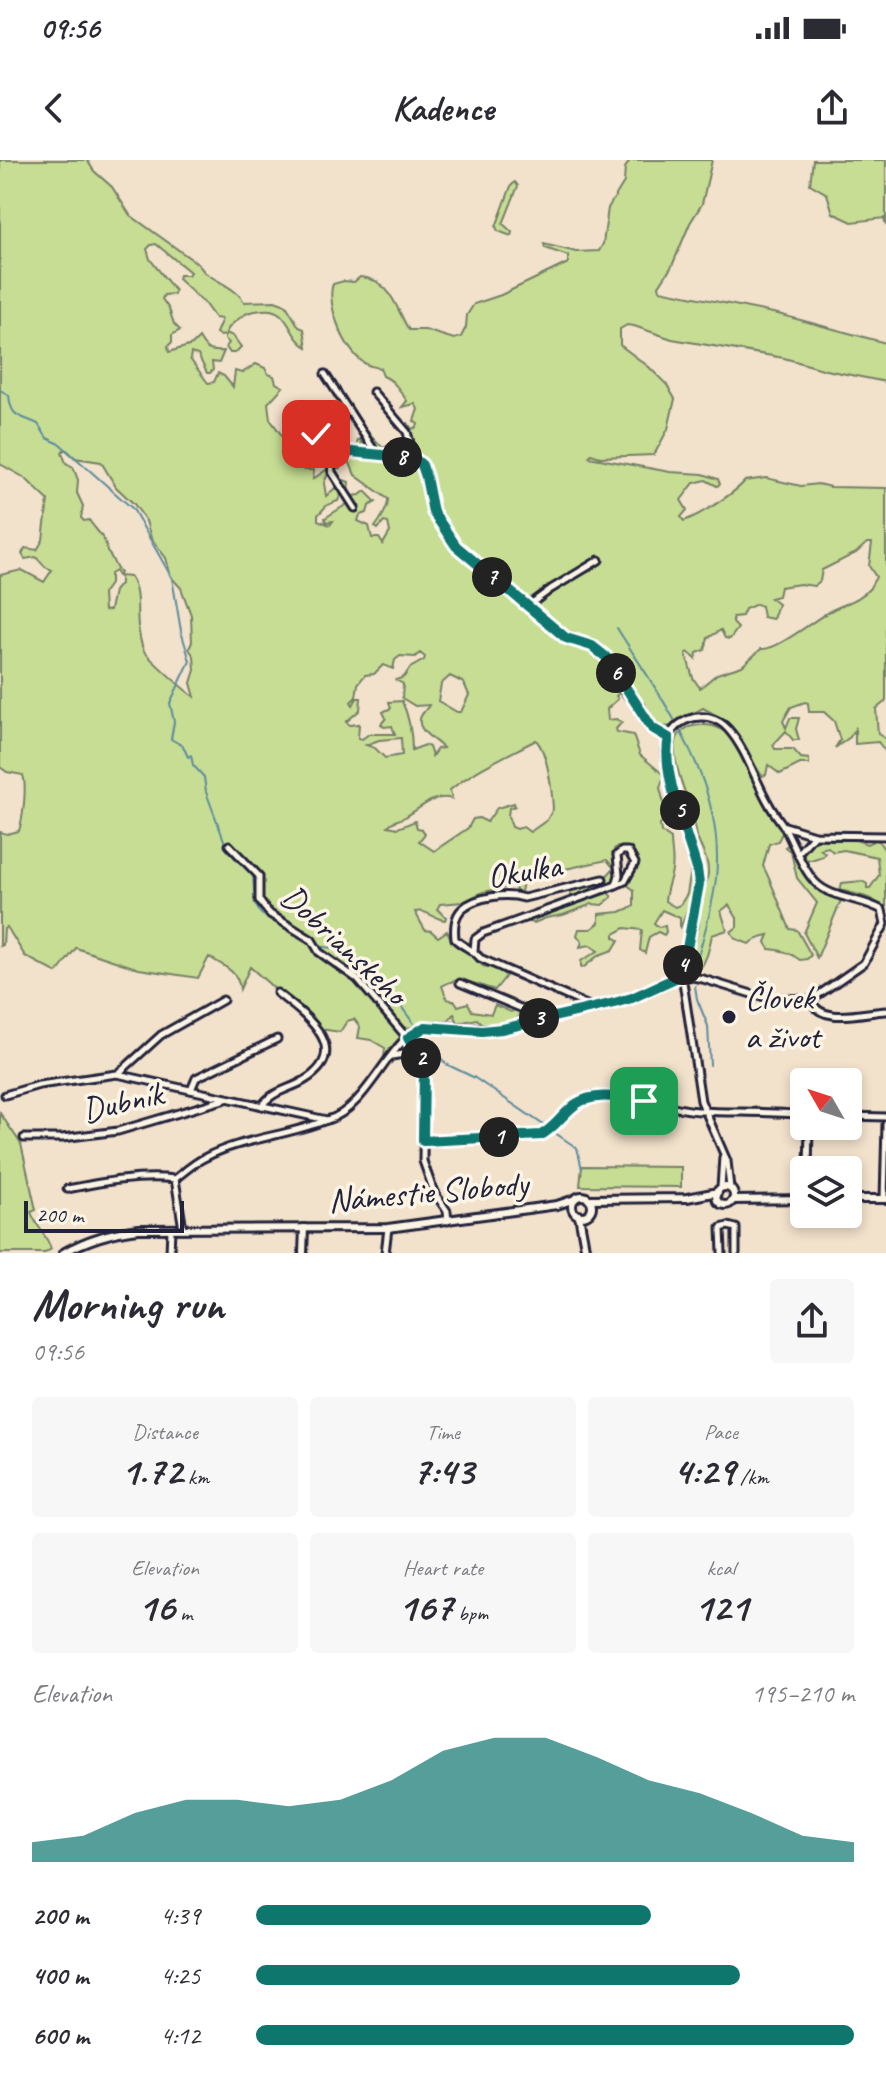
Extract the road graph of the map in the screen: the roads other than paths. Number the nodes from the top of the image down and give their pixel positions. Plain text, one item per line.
1 (325, 374) dead end
2 (373, 392) dead end
3 (303, 407) dead end
4 (341, 451) junction
5 (377, 453) junction
6 (414, 458) junction
7 (355, 508) dead end
8 (599, 560) dead end
9 (528, 606) junction
10 (669, 738) junction
11 (784, 826) junction
12 (814, 835) junction
13 (886, 836) edge
14 (229, 845) dead end
15 (798, 853) junction
16 (603, 879) dead end
17 (616, 885) junction
18 (552, 892) junction
19 (561, 905) junction
20 (474, 951) junction
21 (682, 975) junction
22 (460, 983) dead end
23 (277, 993) dead end
24 (567, 995) junction
25 (223, 1000) dead end
26 (811, 1000) junction
27 (591, 1007) junction
28 (525, 1009) junction
29 (572, 1011) junction
30 (886, 1011) edge
31 (543, 1017) junction
32 (527, 1022) junction
33 (408, 1038) junction
34 (277, 1039) dead end
35 (391, 1057) junction
36 (129, 1063) junction
37 (423, 1063) junction
38 (117, 1074) junction
39 (134, 1076) junction
40 (191, 1090) junction
41 (5, 1095) dead end
42 (228, 1098) junction
43 (262, 1106) junction
44 (704, 1111) junction
45 (790, 1114) edge
46 (308, 1116) junction
47 (862, 1116) edge
48 (886, 1117) edge
49 (327, 1120) junction
50 (886, 1124) edge
51 (309, 1127) junction
52 (24, 1138) dead end
53 (423, 1141) junction
54 (175, 1179) junction
55 (67, 1189) dead end
56 (726, 1190) junction
57 (617, 1198) junction
58 (687, 1198) junction
59 (756, 1198) junction
60 (575, 1199) junction
61 (588, 1199) junction
62 (790, 1199) edge
63 (862, 1199) edge
64 (885, 1199) edge
65 (733, 1200) junction
66 (720, 1203) junction
67 (557, 1205) junction
68 (590, 1211) junction
69 (576, 1213) junction
70 (448, 1221) junction
71 (304, 1228) junction
72 (388, 1228) junction
73 (171, 1229) junction
74 (183, 1229) junction
75 (582, 1233) junction
76 (63, 1253) edge
77 (170, 1253) edge
78 (303, 1253) edge
79 (385, 1253) edge
80 (586, 1253) edge
81 (722, 1253) edge
82 (736, 1253) edge

1 - 5 street
2 - 6 street
3 - 4 street
4 - 5 street
4 - 7 street
5 - 6 street
6 - 9 street
8 - 9 street
9 - 10 street
10 - 11 street
10 - 21 street
11 - 12 street
11 - 15 street
12 - 13 street
12 - 15 street
14 - 33 street, Dobrianskeho
15 - 26 street
16 - 18 street, Okulka
17 - 17 street
17 - 19 street, Okulka
18 - 19 street
18 - 20 street, Okulka
19 - 20 street, Okulka
20 - 24 street, Okulka
21 - 26 street
21 - 27 street
21 - 44 street
22 - 28 street
23 - 43 street
24 - 27 street, Okulka
24 - 29 street
25 - 36 street, Dubník
26 - 30 street
27 - 29 street
28 - 31 street
28 - 32 street
29 - 31 street
31 - 32 street
32 - 33 street
33 - 35 street
33 - 37 street, Dobrianskeho
34 - 40 street, Dubník
35 - 37 street
35 - 49 street
36 - 38 street, Dubník
36 - 39 street
37 - 53 street
38 - 39 street, Dubník
38 - 41 street, Dubník
39 - 40 street, Dubník
40 - 42 street, Dubník
42 - 43 street, Dubník
42 - 52 street, Dubník
43 - 46 street, Dubník
44 - 45 street
44 - 53 street
44 - 56 street
46 - 49 street, Dubník
46 - 51 street
47 - 48 street
49 - 51 street
50 - 64 street
51 - 54 street
53 - 70 street
54 - 55 street
54 - 74 street
56 - 58 street
56 - 59 street
56 - 65 street
56 - 66 street
57 - 58 street
57 - 61 street, Námestie Slobody
57 - 68 street
58 - 66 street
59 - 62 street
59 - 65 street
60 - 61 street, Námestie Slobody
60 - 67 street, Námestie Slobody
60 - 69 street
61 - 68 street
63 - 64 street
65 - 66 street
67 - 69 street
67 - 70 street, Námestie Slobody
68 - 69 street
68 - 75 street
69 - 75 street
70 - 72 street, Námestie Slobody
71 - 72 street, Námestie Slobody
71 - 74 street, Námestie Slobody
71 - 78 street
72 - 79 street
73 - 74 street, Námestie Slobody
73 - 76 street, Námestie Slobody
73 - 77 street
75 - 80 street
81 - 82 street

